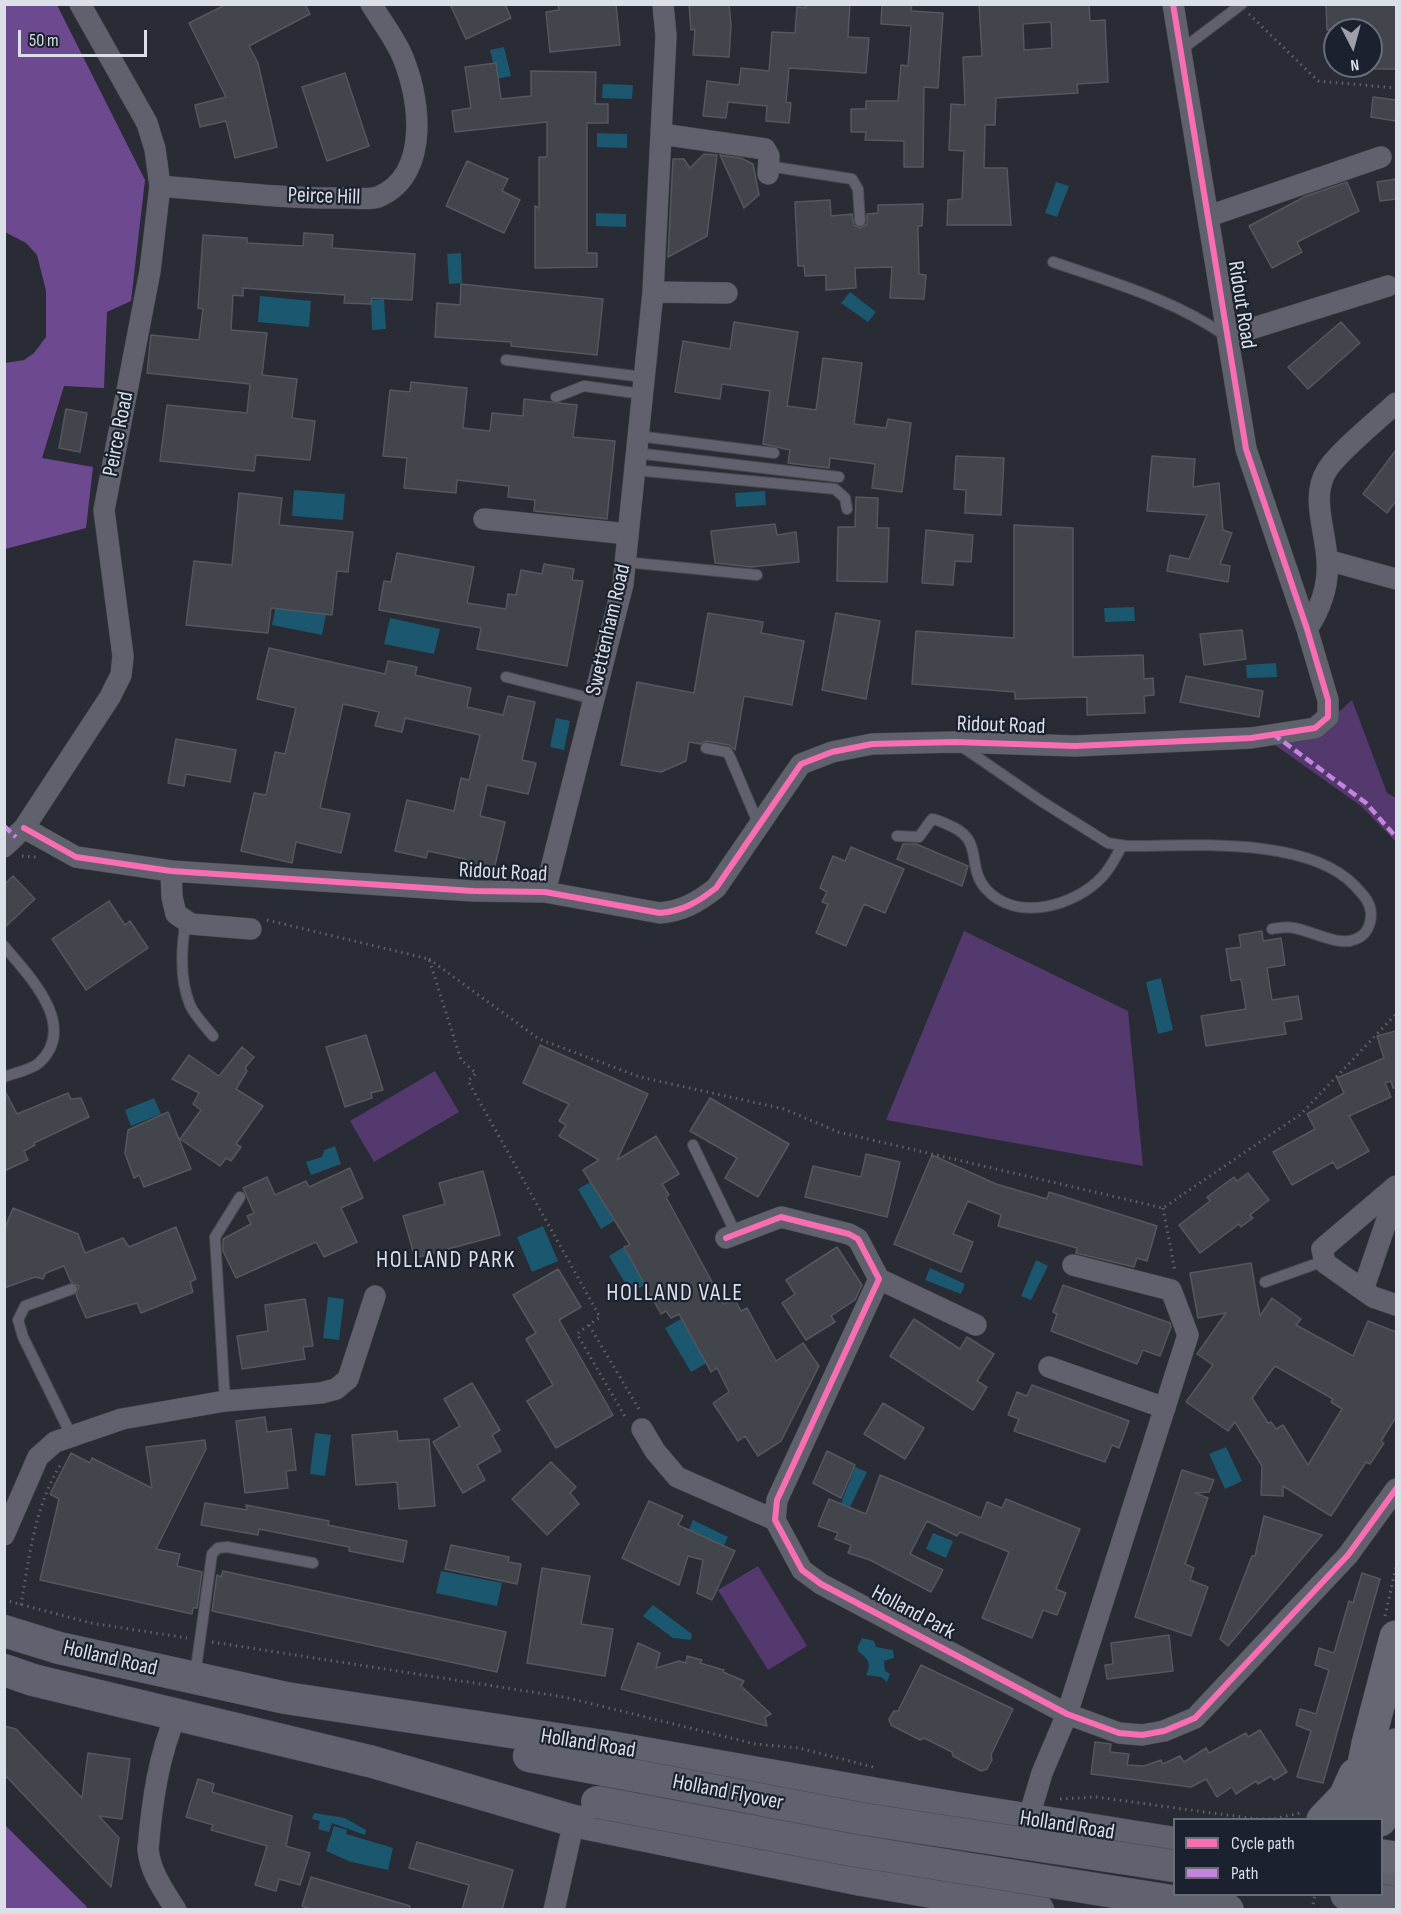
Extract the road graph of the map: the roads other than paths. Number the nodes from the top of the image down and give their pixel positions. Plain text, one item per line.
1 (80, 4) edge
2 (371, 4) edge
3 (663, 4) edge
4 (1173, 4) edge
5 (1241, 5) edge
6 (1181, 50) junction
7 (661, 134) junction
8 (1381, 158) dead end
9 (768, 170) joint
10 (160, 186) junction
11 (1209, 216) junction
12 (860, 220) dead end
13 (1053, 262) dead end
14 (1388, 286) dead end
15 (653, 292) junction
16 (728, 293) dead end
17 (1228, 337) junction
18 (506, 360) dead end
19 (643, 385) junction
20 (556, 397) dead end
21 (1396, 403) edge
22 (636, 453) junction
23 (774, 453) dead end
24 (839, 477) dead end
25 (847, 509) dead end
26 (484, 519) dead end
27 (628, 534) junction
28 (1328, 560) junction
29 (625, 562) junction
30 (757, 575) dead end
31 (1396, 579) edge
32 (1307, 629) junction
33 (506, 677) dead end
34 (594, 699) junction
35 (955, 742) junction
36 (706, 748) dead end
37 (758, 823) junction
38 (24, 828) junction
39 (897, 836) dead end
40 (1122, 846) junction
41 (8, 851) edge
42 (171, 871) junction
43 (545, 892) junction
44 (186, 920) junction
45 (256, 924) road end
46 (1272, 929) dead end
47 (4, 946) edge
48 (213, 1036) dead end
49 (4, 1077) edge
50 (693, 1146) dead end
51 (1396, 1186) edge
52 (1396, 1193) edge
53 (240, 1197) dead end
54 (731, 1236) joint
55 (1324, 1261) junction
56 (1073, 1265) dead end
57 (879, 1278) junction
58 (1265, 1282) dead end
59 (72, 1289) dead end
60 (1363, 1290) junction
61 (375, 1296) dead end
62 (1396, 1305) edge
63 (976, 1325) dead end
64 (1048, 1367) dead end
65 (225, 1401) junction
66 (1165, 1408) junction
67 (642, 1429) dead end
68 (72, 1437) junction
69 (1396, 1489) edge
70 (775, 1520) junction
71 (4, 1535) edge
72 (313, 1563) dead end
73 (13, 1618) edge
74 (1396, 1637) edge
75 (4, 1670) edge
76 (195, 1677) junction
77 (286, 1698) junction
78 (177, 1713) junction
79 (1067, 1714) junction
80 (1382, 1744) edge
81 (373, 1762) joint
82 (1032, 1808) junction
83 (586, 1812) junction
84 (1316, 1814) edge
85 (1354, 1818) edge
86 (1380, 1818) edge
87 (1173, 1843) edge
88 (1173, 1866) edge
89 (1357, 1896) edge
90 (1396, 1903) edge
91 (176, 1910) edge
92 (554, 1910) edge
93 (1038, 1910) edge
94 (1228, 1910) edge

1 - 10 street, Peirce Road
2 - 10 street, Peirce Hill
3 - 7 street, Swettenham Road
4 - 6 street, Ridout Road
5 - 6 lane
6 - 11 street, Ridout Road
7 - 9 street
7 - 15 street, Swettenham Road
8 - 11 street
9 - 12 lane
10 - 38 street, Peirce Road
11 - 17 street, Ridout Road
13 - 17 lane
14 - 17 street
15 - 16 street
15 - 19 street, Swettenham Road
17 - 32 street, Ridout Road
18 - 19 lane
19 - 20 lane
19 - 22 street, Swettenham Road
21 - 28 street
22 - 23 lane
22 - 24 lane
22 - 25 lane
22 - 27 street, Swettenham Road
26 - 27 street
27 - 29 street, Swettenham Road
28 - 31 street
28 - 32 street
29 - 30 lane
29 - 34 street, Swettenham Road
32 - 35 street, Ridout Road
33 - 34 lane
34 - 43 street, Swettenham Road
35 - 37 street, Ridout Road
35 - 40 lane
36 - 37 lane
37 - 43 street, Ridout Road
38 - 41 street, Peirce Road
38 - 42 street, Ridout Road
39 - 40 lane
40 - 46 lane
42 - 43 street, Ridout Road
42 - 44 street
44 - 45 street
44 - 48 lane
47 - 49 lane
50 - 54 lane
51 - 55 street
52 - 60 street
53 - 65 lane
54 - 57 street
55 - 58 lane
55 - 60 street
56 - 66 street
57 - 63 street
57 - 70 street
59 - 68 lane
60 - 62 street
61 - 65 street
64 - 66 street
65 - 68 street
66 - 79 street
67 - 70 street
68 - 71 street
69 - 79 street, Holland Park
70 - 79 street, Holland Park
72 - 76 lane
73 - 76 main road, Holland Road
74 - 80 highway
75 - 78 main road, Holland Road
76 - 77 main road, Holland Road
77 - 82 main road, Holland Road
77 - 88 main road, Holland Flyover, bridge
78 - 81 main road, Holland Road
78 - 91 street
79 - 82 street
80 - 84 highway
80 - 85 highway
80 - 86 highway
81 - 83 main road, Holland Flyover
82 - 87 main road, Holland Road
83 - 92 street
83 - 93 main road
83 - 94 main road, Holland Flyover, bridge
89 - 90 main road, bridge

